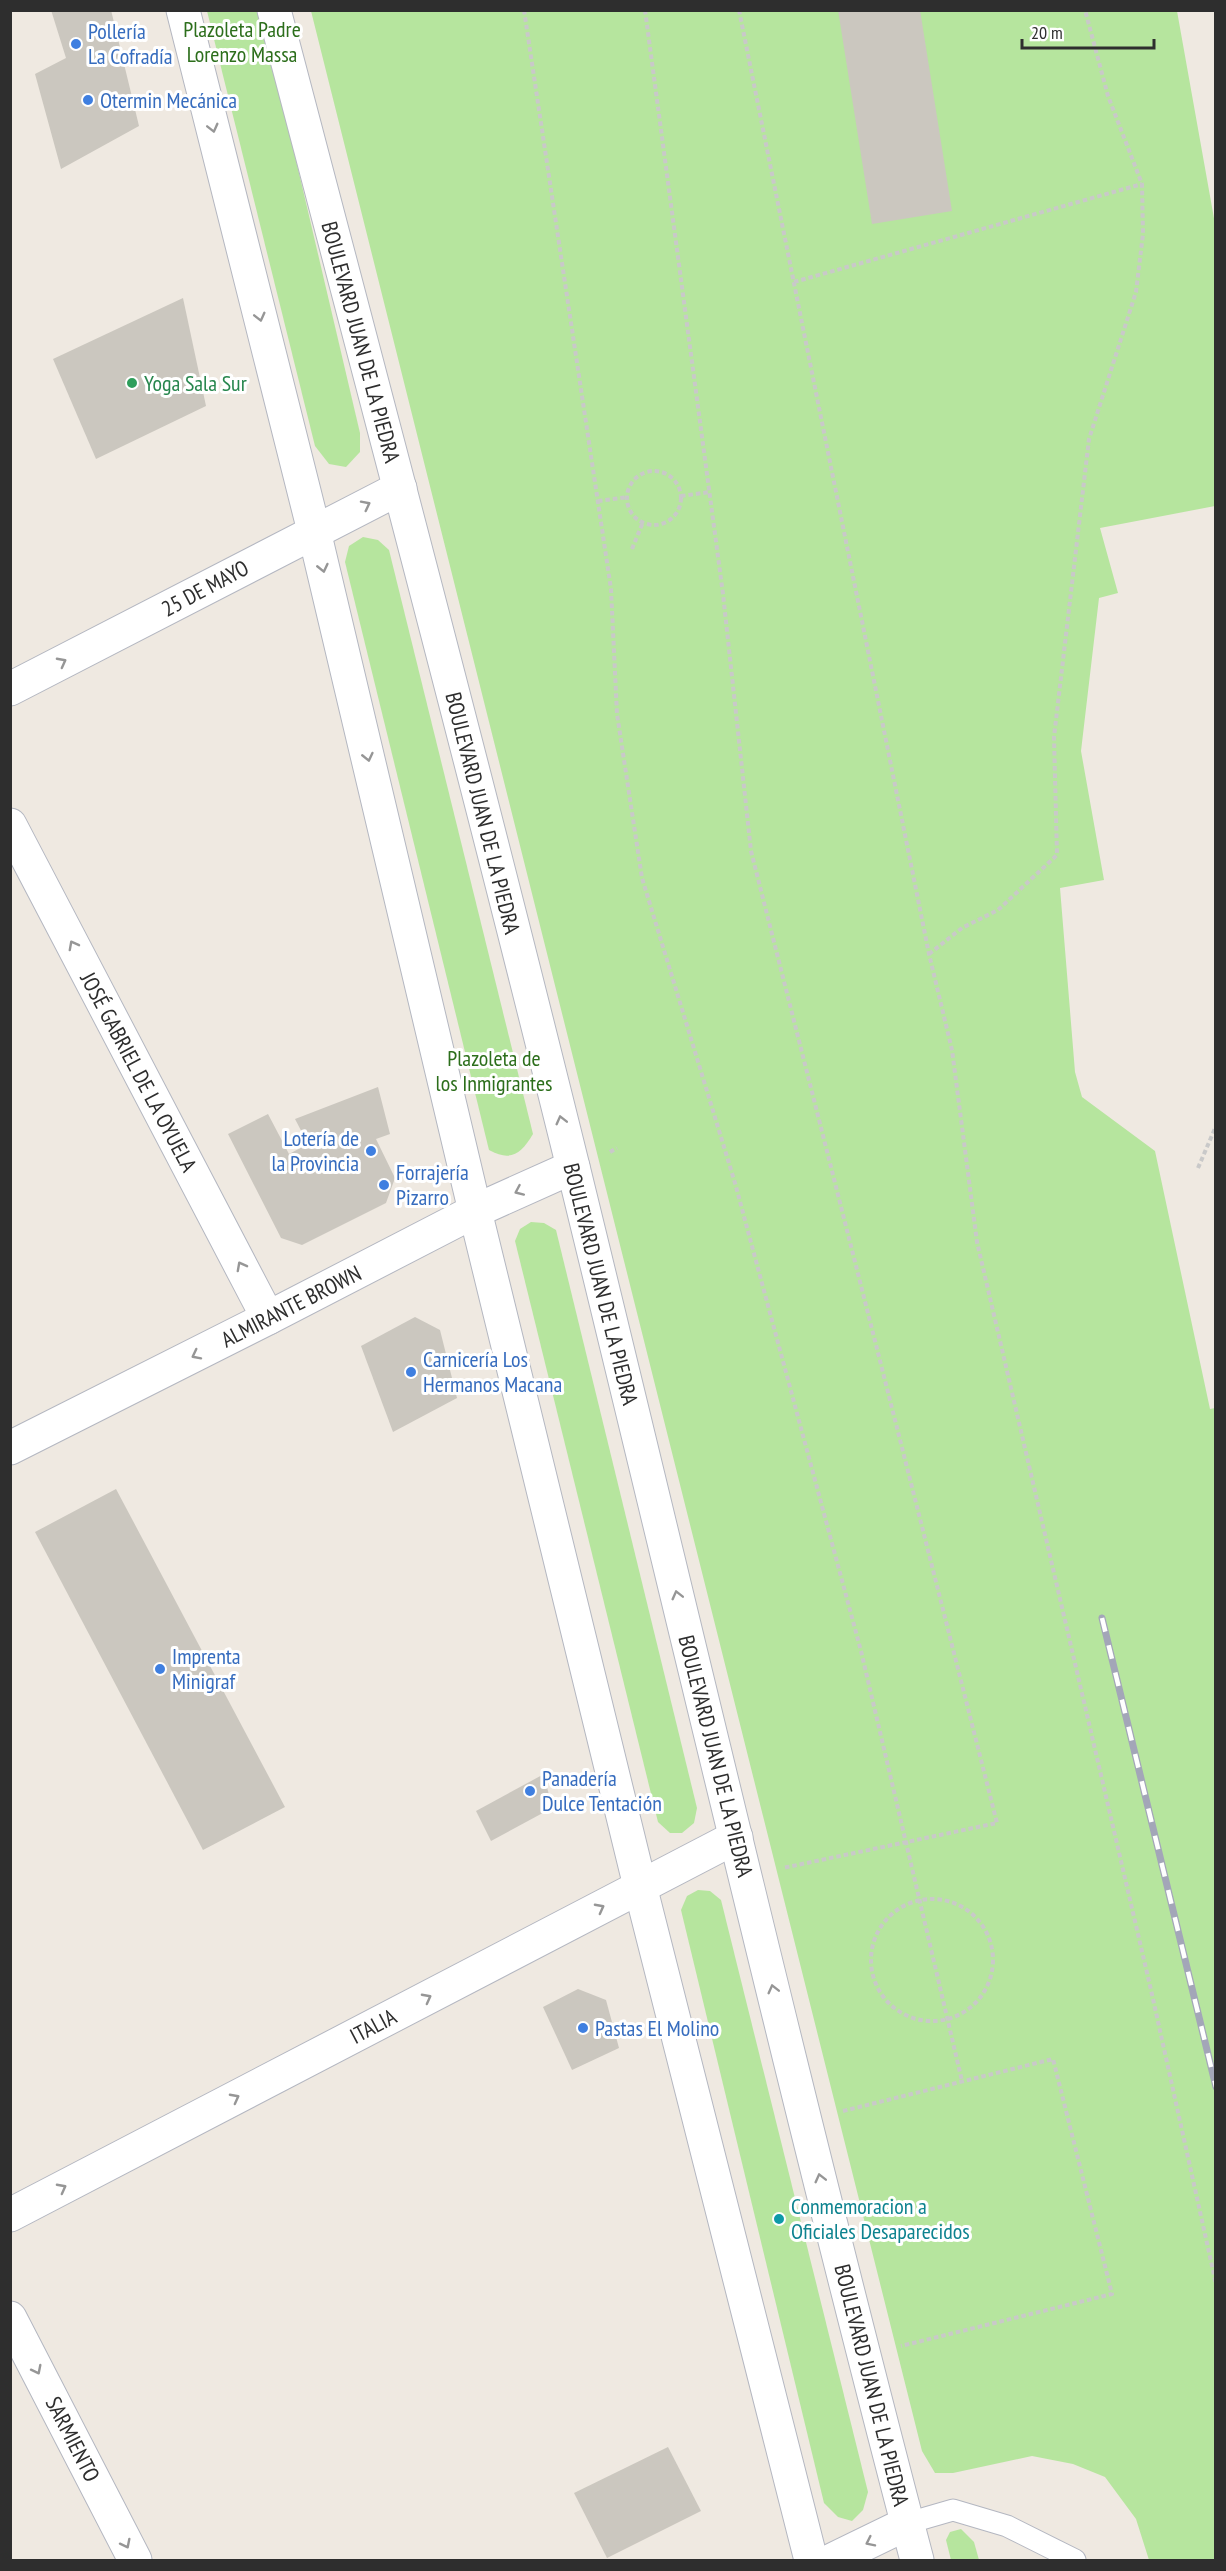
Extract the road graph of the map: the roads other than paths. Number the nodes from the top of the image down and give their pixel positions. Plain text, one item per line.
1 (183, 10) edge
2 (274, 10) edge
3 (400, 488) junction
4 (314, 531) junction
5 (10, 689) edge
6 (10, 825) edge
7 (573, 1167) junction
8 (475, 1211) junction
9 (268, 1318) junction
10 (10, 1448) edge
11 (736, 1837) junction
12 (640, 1886) junction
13 (10, 2215) edge
14 (10, 2318) edge
15 (908, 2523) junction
16 (135, 2560) edge
17 (811, 2560) edge
18 (832, 2560) edge
19 (917, 2560) edge
20 (1075, 2560) edge

1 -> 4 main road
2 - 3 main road, BOULEVARD JUAN DE LA PIEDRA
4 -> 3 main road, 25 DE MAYO
7 -> 3 main road, BOULEVARD JUAN DE LA PIEDRA
5 -> 4 main road, 25 DE MAYO
4 -> 8 main road
9 -> 6 main road, JOSÉ GABRIEL DE LA OYUELA
7 -> 8 main road, ALMIRANTE BROWN
11 -> 7 main road, BOULEVARD JUAN DE LA PIEDRA
8 - 9 main road, ALMIRANTE BROWN
8 - 12 main road
9 -> 10 main road, ALMIRANTE BROWN
11 - 12 main road, ITALIA
15 -> 11 main road, BOULEVARD JUAN DE LA PIEDRA
13 -> 12 main road, ITALIA
12 - 17 main road
14 -> 16 main road, SARMIENTO
15 -> 18 main road
15 - 19 main road, BOULEVARD JUAN DE LA PIEDRA
15 - 20 lane

